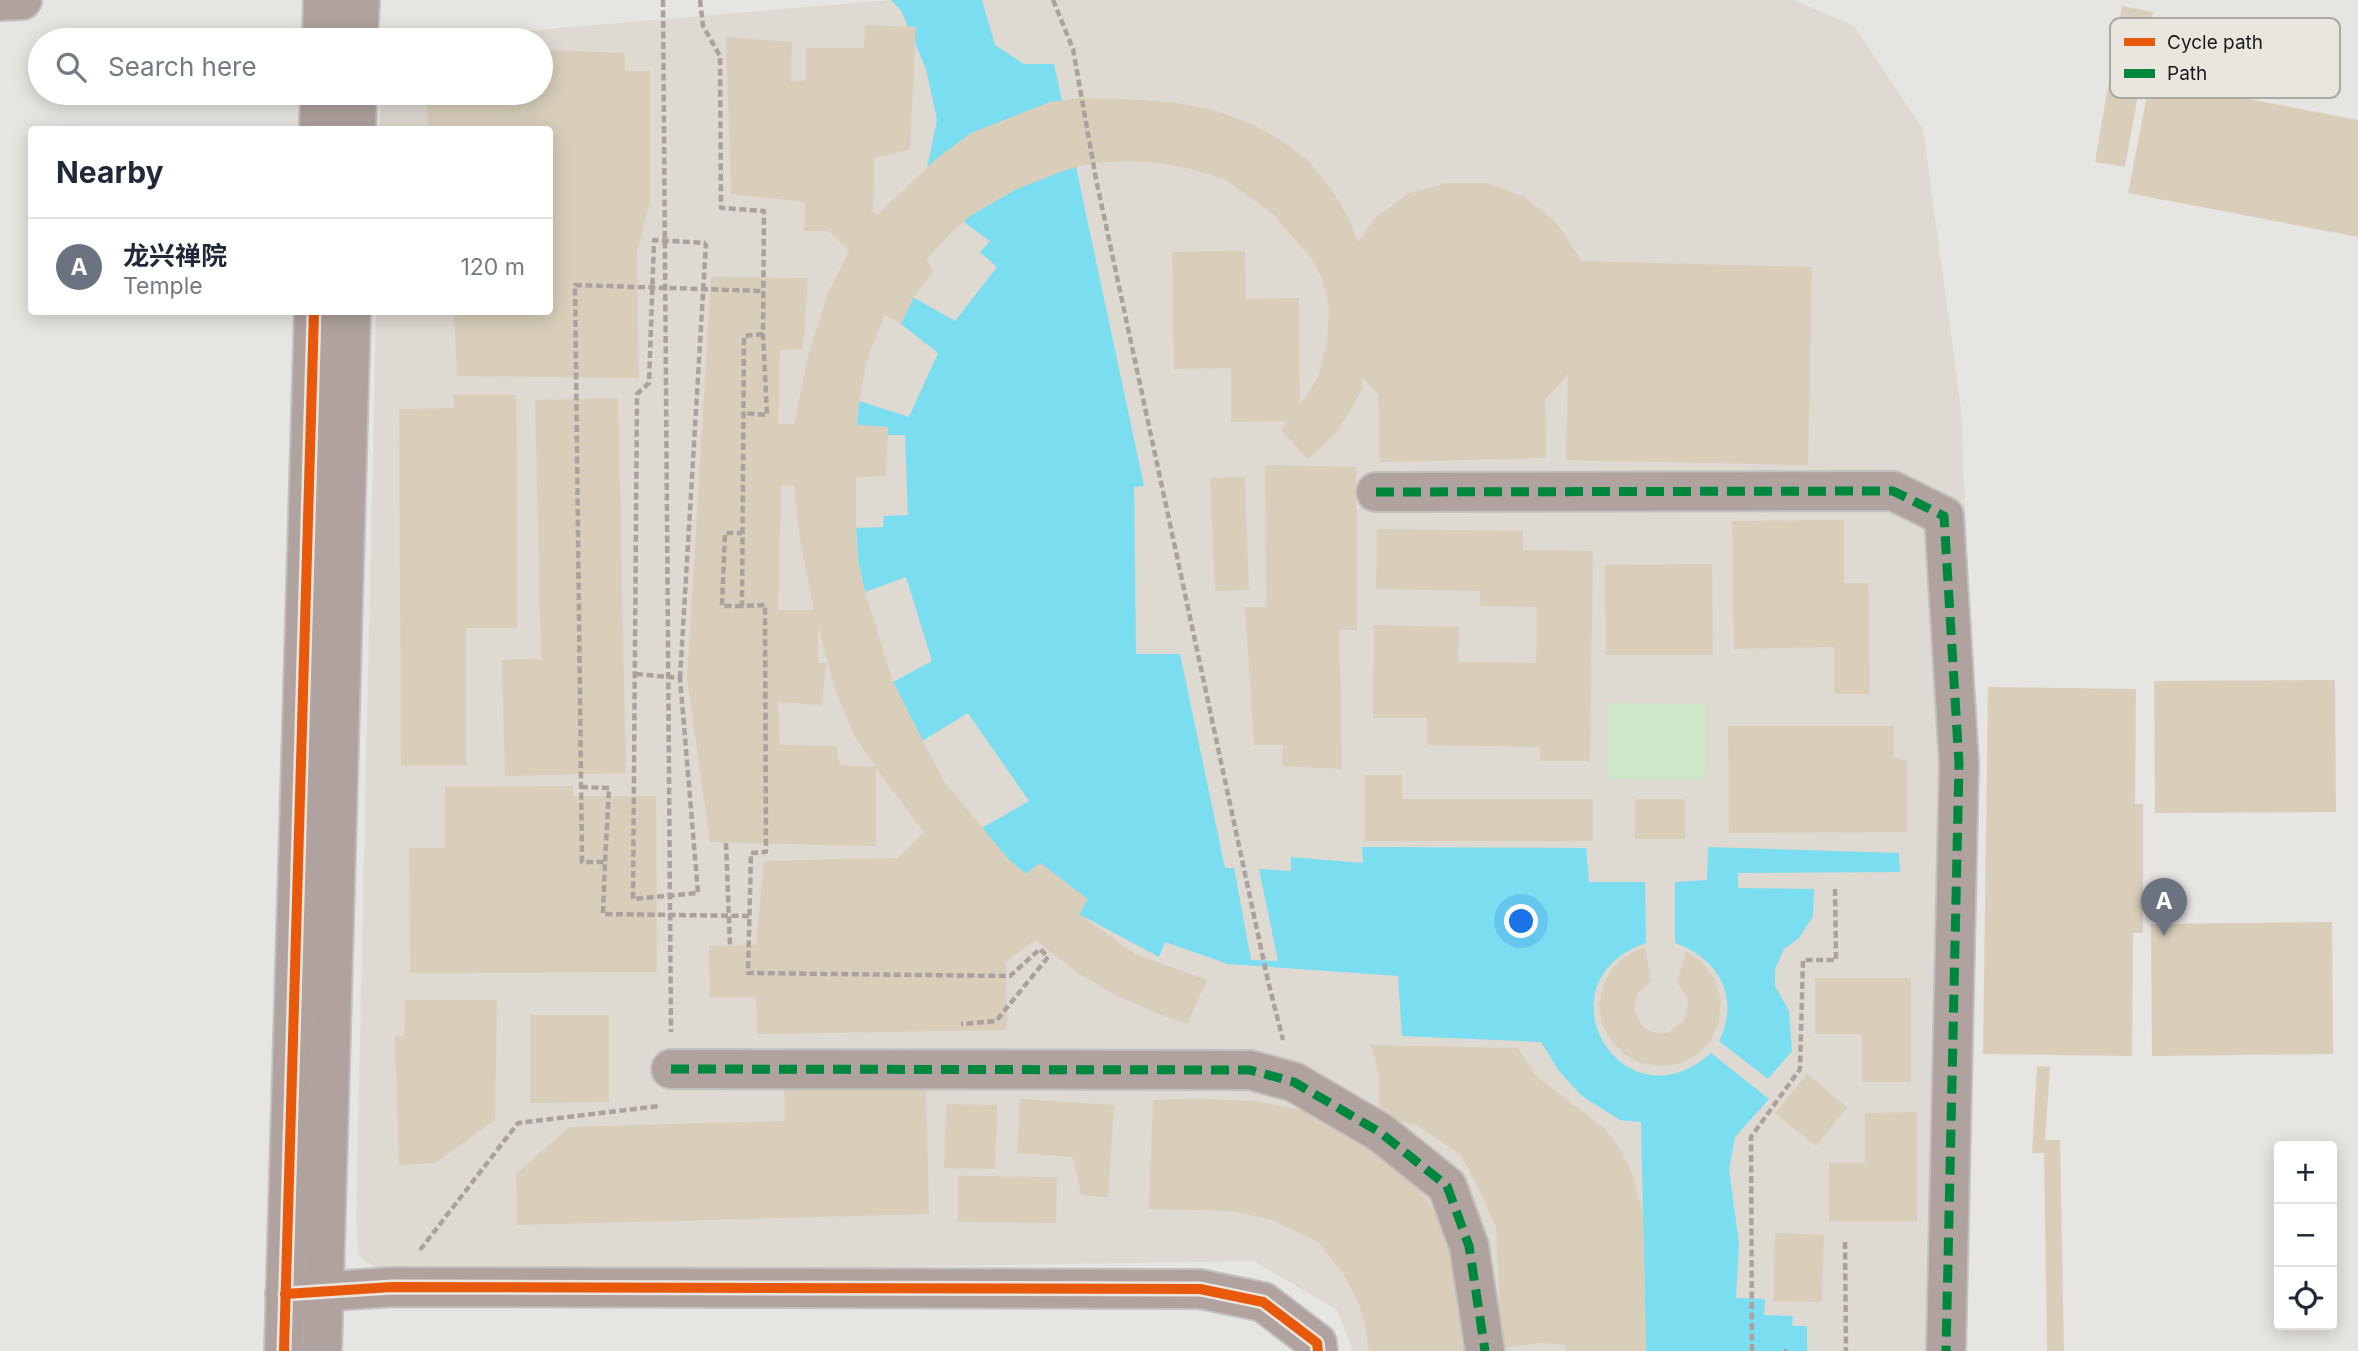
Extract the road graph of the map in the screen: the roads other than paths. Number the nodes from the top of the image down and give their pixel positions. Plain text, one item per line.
1 (22, 0) edge
2 (323, 0) edge
3 (360, 0) edge
4 (0, 1) edge
5 (322, 28) edge
6 (359, 28) edge
7 (320, 105) edge
8 (357, 105) edge
9 (319, 126) edge
10 (356, 126) edge
11 (314, 315) edge
12 (351, 315) edge
13 (1376, 492) dead end
14 (671, 1069) road end
15 (323, 1291) junction
16 (285, 1294) junction
17 (284, 1351) edge
18 (322, 1351) edge
19 (1318, 1351) edge
20 (1485, 1351) edge
21 (1946, 1351) edge

1 - 4 street
2 - 5 street
3 - 6 street
7 - 9 street
8 - 10 street
11 - 16 street
12 - 15 street
13 - 21 street
14 - 20 street
15 - 16 street
15 - 18 street
15 - 19 street
16 - 17 street

